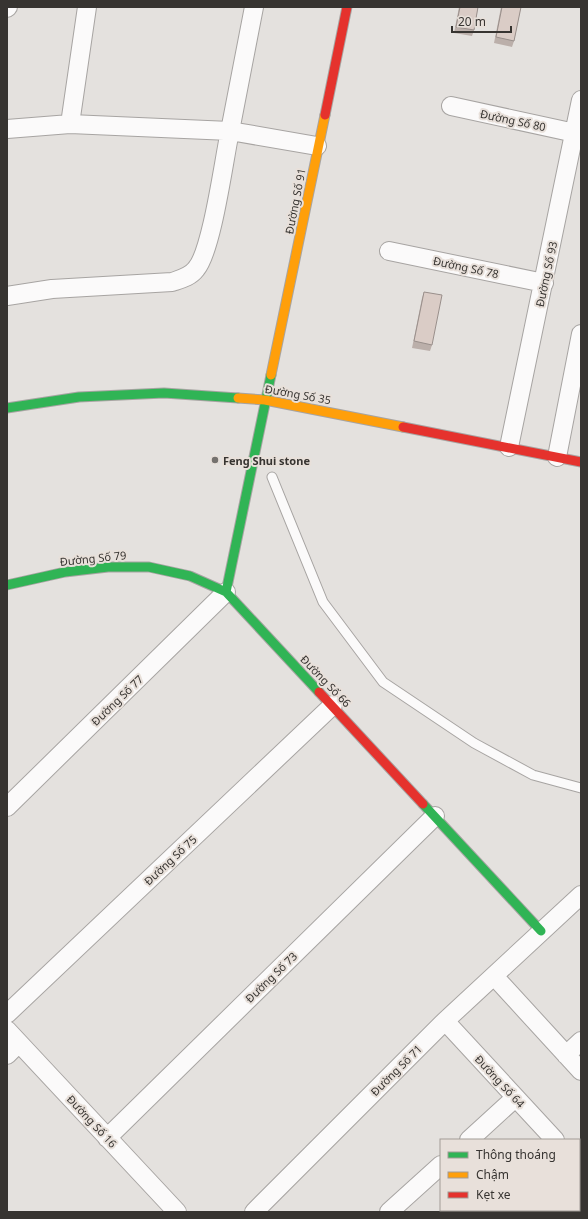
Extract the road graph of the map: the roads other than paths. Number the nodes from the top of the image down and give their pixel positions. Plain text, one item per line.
1 (88, 7) edge
2 (254, 7) edge
3 (347, 7) edge
4 (581, 100) edge
5 (451, 106) dead end
6 (70, 124) junction
7 (7, 129) edge
8 (230, 131) junction
9 (575, 133) junction
10 (317, 146) junction
11 (388, 251) dead end
12 (544, 283) junction
13 (7, 296) edge
14 (581, 334) edge
15 (265, 400) junction
16 (7, 408) edge
17 (509, 447) junction
18 (557, 457) junction
19 (581, 462) edge
20 (272, 477) dead end
21 (7, 585) edge
22 (226, 592) junction
23 (333, 705) junction
24 (581, 788) edge
25 (7, 807) edge
26 (435, 816) junction
27 (581, 895) edge
28 (541, 931) junction
29 (494, 976) junction
30 (7, 1014) edge
31 (445, 1021) junction
32 (7, 1030) edge
33 (581, 1041) edge
34 (13, 1049) edge
35 (566, 1055) junction
36 (581, 1071) edge
37 (515, 1098) junction
38 (107, 1138) junction
39 (470, 1139) edge
40 (554, 1139) edge
41 (440, 1166) edge
42 (177, 1212) edge
43 (254, 1212) edge
44 (389, 1212) edge

1 - 6 street
2 - 8 street
3 - 10 street, Đường Số 91
4 - 9 street, Đường Số 93
5 - 9 street, Đường Số 80
6 - 7 street
6 - 8 street
8 - 10 street
8 - 13 street
9 - 12 street, Đường Số 93
10 - 15 street, Đường Số 91
11 - 12 street, Đường Số 78
12 - 17 street, Đường Số 93
14 - 18 street
15 - 16 street, Đường Số 35
15 - 17 street, Đường Số 35
15 - 22 street
17 - 18 street, Đường Số 35
18 - 19 street, Đường Số 35
20 - 24 lane
21 - 22 street, Đường Số 79
22 - 23 street, Đường Số 66
22 - 25 street, Đường Số 77
23 - 26 street, Đường Số 66
23 - 30 street, Đường Số 75
26 - 28 street, Đường Số 66
26 - 38 street, Đường Số 73
27 - 28 street, Đường Số 71
28 - 29 street, Đường Số 71
29 - 31 street, Đường Số 71
29 - 35 street
31 - 37 street, Đường Số 64
31 - 43 street, Đường Số 71
32 - 34 street, Đường Số 16
33 - 35 street
34 - 38 street, Đường Số 16
35 - 36 street
37 - 39 street
37 - 40 street, Đường Số 64
38 - 42 street, Đường Số 16
41 - 44 street

